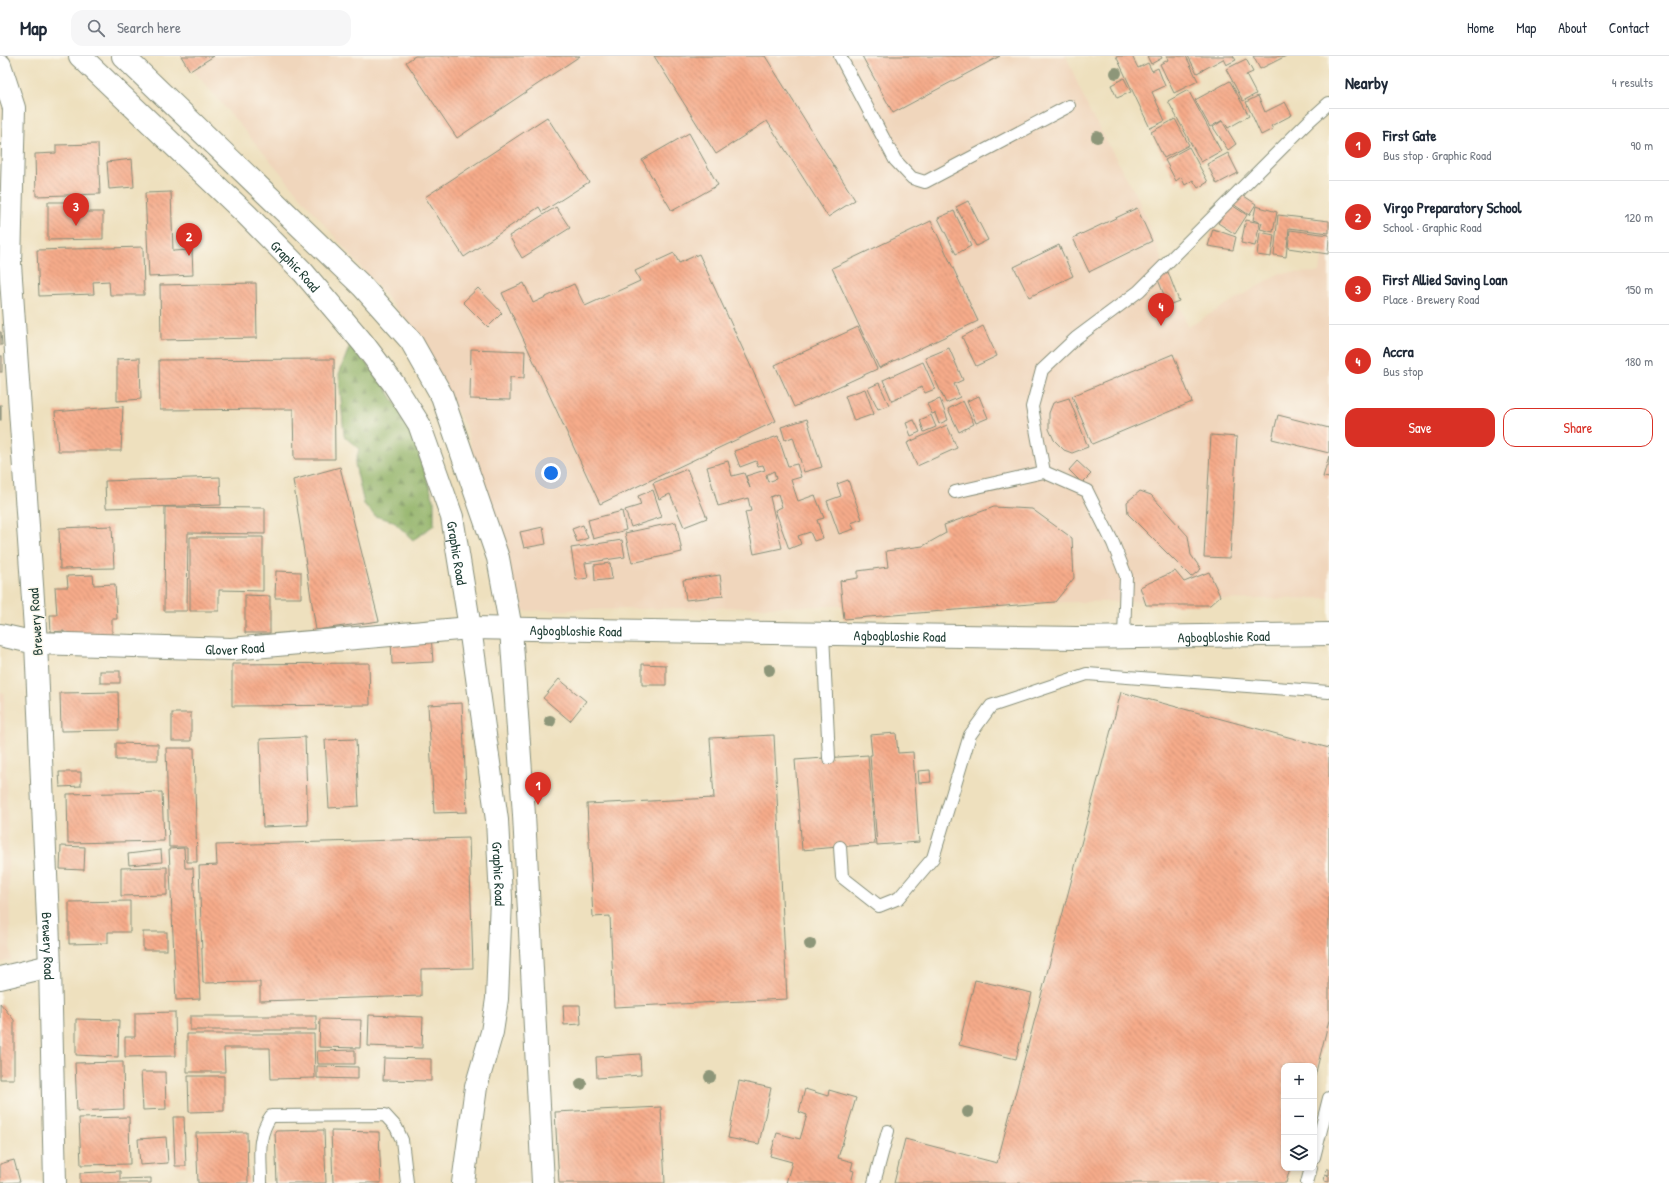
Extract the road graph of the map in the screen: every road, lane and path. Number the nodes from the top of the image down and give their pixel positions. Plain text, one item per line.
1 (80, 56) edge
2 (123, 56) edge
3 (840, 56) edge
4 (0, 64) edge
5 (1329, 103) edge
6 (1069, 106) dead end
7 (7, 111) edge
8 (1044, 472) junction
9 (955, 492) dead end
10 (470, 628) junction
11 (511, 629) junction
12 (823, 634) junction
13 (1329, 634) edge
14 (0, 635) edge
15 (1124, 638) junction
16 (36, 644) junction
17 (1329, 692) edge
18 (829, 758) dead end
19 (840, 847) dead end
20 (50, 966) junction
21 (0, 978) edge
22 (1329, 1098) edge
23 (888, 1131) dead end
24 (1317, 1145) edge
25 (1310, 1171) edge
26 (55, 1183) edge
27 (261, 1183) edge
28 (406, 1183) edge
29 (464, 1183) edge
30 (543, 1183) edge
31 (874, 1183) edge
32 (1307, 1183) edge

1 - 10 main road, Graphic Road
2 - 11 main road, Graphic Road
3 - 6 lane
4 - 7 main road, Brewery Road
5 - 8 lane
7 - 16 main road, Brewery Road
8 - 9 lane
8 - 15 lane
10 - 11 main road, Agbogbloshie Road
10 - 16 main road, Glover Road
10 - 29 main road, Graphic Road
11 - 12 main road, Agbogbloshie Road
11 - 30 main road, Graphic Road
12 - 15 main road, Agbogbloshie Road
12 - 18 lane
13 - 15 main road, Agbogbloshie Road
14 - 16 main road, Glover Road
16 - 20 main road, Brewery Road
17 - 19 lane
20 - 21 main road
20 - 26 main road, Brewery Road
22 - 24 lane
23 - 31 lane
25 - 32 lane
27 - 28 lane

